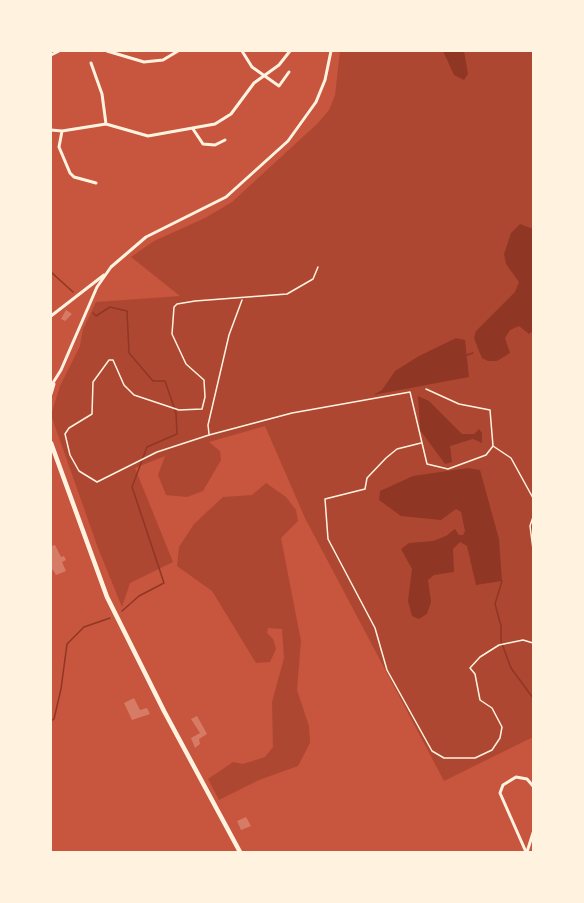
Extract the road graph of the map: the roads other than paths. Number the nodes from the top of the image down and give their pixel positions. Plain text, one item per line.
1 (59, 51) edge
2 (107, 51) edge
3 (178, 51) edge
4 (242, 51) edge
5 (290, 51) edge
6 (331, 51) edge
7 (51, 55) edge
8 (91, 63) dead end
9 (289, 72) dead end
10 (263, 76) junction
11 (106, 124) junction
12 (193, 129) junction
13 (51, 130) edge
14 (62, 131) junction
15 (225, 140) dead end
16 (96, 183) dead end
17 (104, 276) junction
18 (51, 316) edge
19 (56, 380) junction
20 (51, 386) edge
21 (51, 394) edge
22 (51, 443) edge
23 (533, 786) edge
24 (533, 833) edge
25 (240, 852) edge
26 (526, 852) edge

1 - 7 street
2 - 3 street
4 - 10 street
5 - 10 street
6 - 17 street
8 - 11 street
9 - 10 street
10 - 12 street
11 - 12 street
11 - 14 street
12 - 15 street
13 - 14 street
14 - 16 street
17 - 18 street
17 - 19 street
19 - 20 street
19 - 21 street
22 - 25 main road
23 - 26 street
24 - 26 street

